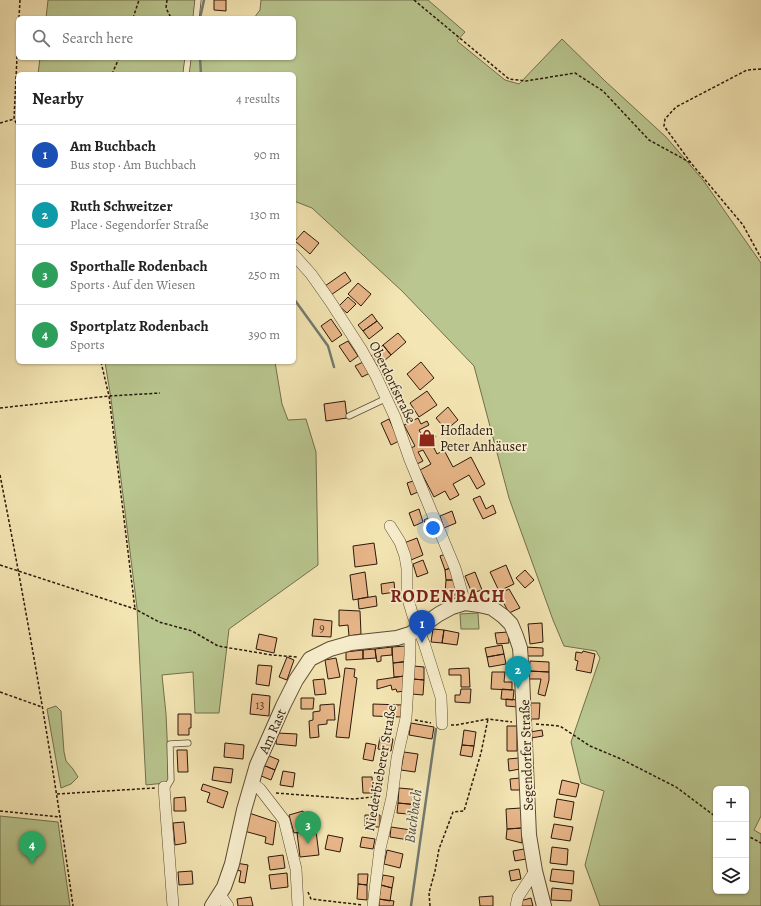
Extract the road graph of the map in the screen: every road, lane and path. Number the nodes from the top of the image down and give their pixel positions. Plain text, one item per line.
1 (20, 0) edge
2 (139, 0) edge
3 (167, 0) edge
4 (198, 0) edge
5 (414, 0) edge
6 (19, 16) edge
7 (134, 16) edge
8 (170, 16) edge
9 (196, 16) edge
10 (17, 60) edge
11 (118, 60) edge
12 (188, 60) edge
13 (761, 69) edge
14 (16, 72) edge
15 (113, 72) edge
16 (186, 72) edge
17 (16, 78) edge
18 (14, 119) junction
19 (16, 122) edge
20 (0, 123) edge
21 (691, 163) junction
22 (296, 257) edge
23 (761, 258) edge
24 (101, 364) edge
25 (160, 393) dead end
26 (109, 396) junction
27 (386, 398) junction
28 (0, 408) edge
29 (349, 416) dead end
30 (0, 475) edge
31 (390, 526) dead end
32 (0, 565) edge
33 (19, 571) junction
34 (465, 603) junction
35 (135, 609) junction
36 (414, 631) junction
37 (310, 660) junction
38 (0, 692) edge
39 (42, 707) junction
40 (406, 718) junction
41 (488, 719) junction
42 (442, 724) junction
43 (524, 724) junction
44 (188, 744) dead end
45 (252, 783) junction
46 (164, 789) junction
47 (57, 794) junction
48 (264, 795) junction
49 (392, 797) junction
50 (0, 811) edge
51 (713, 815) edge
52 (61, 817) junction
53 (749, 837) edge
54 (761, 843) edge
55 (535, 871) junction
56 (308, 892) dead end
57 (220, 902) edge
58 (73, 906) edge
59 (173, 906) edge
60 (298, 906) edge
61 (373, 906) edge
62 (430, 906) edge
63 (516, 906) edge
64 (544, 906) edge

1 - 6 path
2 - 7 path
3 - 8 path
4 - 9 lane
5 - 21 path
10 - 14 path
11 - 15 path
12 - 16 lane
13 - 21 path
17 - 18 path
18 - 19 path
18 - 20 path
21 - 23 path
22 - 27 street, Oberdorfstraße
24 - 26 path
25 - 26 path
26 - 28 path
26 - 35 path
27 - 29 lane
27 - 34 street, Oberdorfstraße
30 - 33 path
31 - 36 street
32 - 33 path
33 - 35 path
33 - 39 path
34 - 36 street, Segendorfer Straße
34 - 43 street, Segendorfer Straße
35 - 37 path
36 - 37 street, Am Rast
36 - 40 street, Niederbieberer Straße
36 - 42 street
37 - 45 street, Am Rast
38 - 39 path
39 - 47 path
40 - 42 path
40 - 49 street, Niederbieberer Straße
41 - 42 path
41 - 43 path
41 - 62 path
43 - 51 path
43 - 55 street, Segendorfer Straße
44 - 46 lane
45 - 48 street
45 - 57 street, Am Rast
46 - 47 path
46 - 59 street
47 - 52 path
48 - 49 path
48 - 60 street
49 - 61 street, Niederbieberer Straße
50 - 52 path
52 - 58 path
53 - 54 path
55 - 63 street
55 - 64 street, Segendorfer Straße
56 - 61 path

